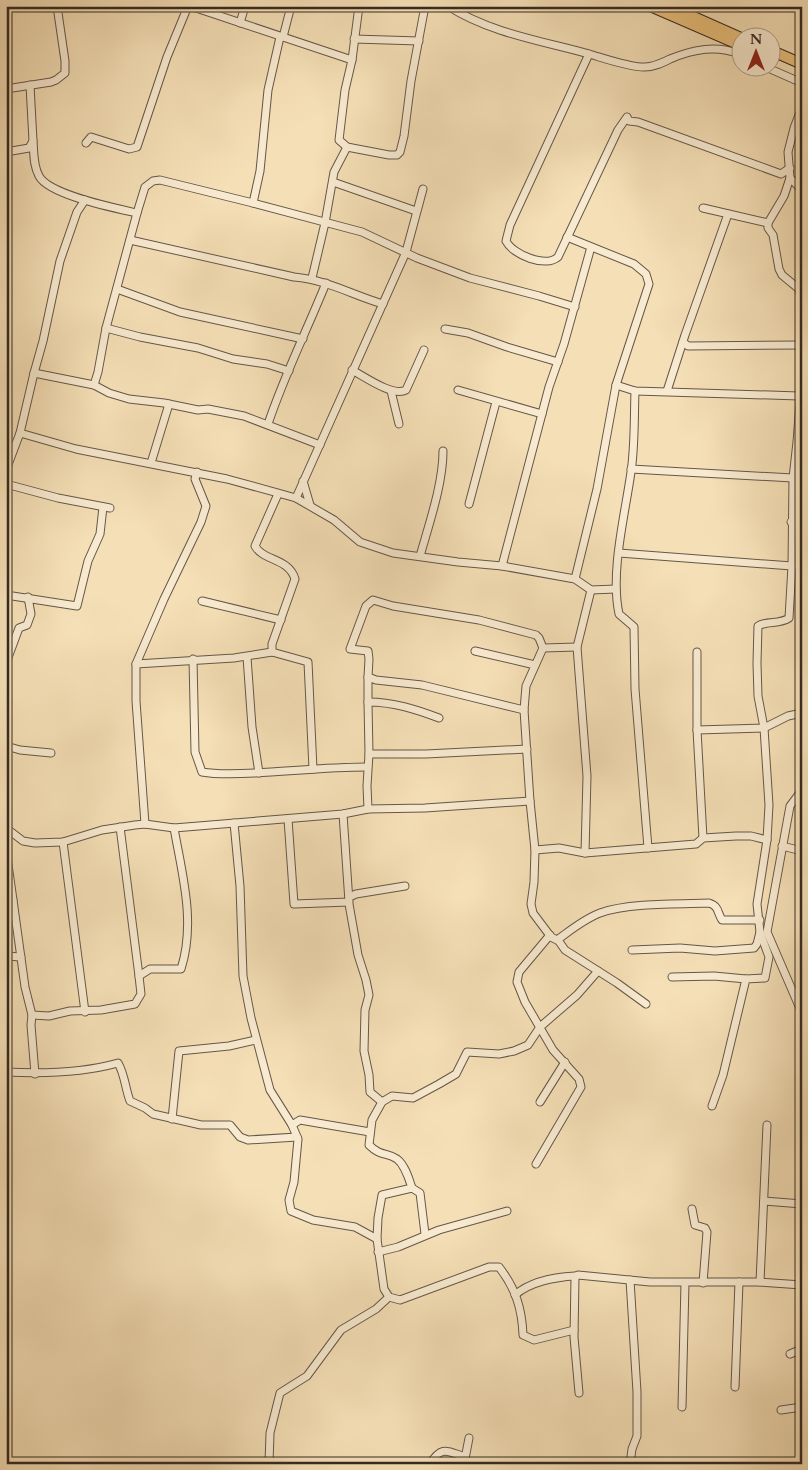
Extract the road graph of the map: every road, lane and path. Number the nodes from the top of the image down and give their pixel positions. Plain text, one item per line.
1 (57, 6) edge
2 (189, 6) edge
3 (245, 6) edge
4 (291, 6) edge
5 (359, 6) edge
6 (425, 6) edge
7 (448, 6) edge
8 (650, 6) edge
9 (670, 6) edge
10 (240, 23) junction
11 (730, 33) edge
12 (282, 37) junction
13 (354, 39) junction
14 (418, 41) junction
15 (730, 41) edge
16 (730, 51) edge
17 (589, 54) junction
18 (780, 54) edge
19 (352, 60) junction
20 (780, 62) edge
21 (802, 64) edge
22 (802, 70) edge
23 (780, 73) edge
24 (802, 83) edge
25 (30, 85) junction
26 (6, 89) edge
27 (802, 107) edge
28 (33, 141) junction
29 (86, 143) dead end
30 (347, 147) junction
31 (6, 152) edge
32 (790, 168) junction
33 (790, 178) junction
34 (333, 182) junction
35 (423, 188) dead end
36 (802, 190) edge
37 (84, 200) junction
38 (253, 203) junction
39 (702, 208) dead end
40 (416, 211) junction
41 (136, 213) junction
42 (728, 214) junction
43 (325, 223) junction
44 (768, 223) junction
45 (568, 237) junction
46 (130, 240) junction
47 (591, 247) junction
48 (406, 252) junction
49 (312, 278) junction
50 (326, 282) junction
51 (117, 289) junction
52 (802, 301) edge
53 (383, 304) junction
54 (575, 308) junction
55 (106, 328) junction
56 (445, 329) dead end
57 (304, 339) junction
58 (682, 342) junction
59 (802, 345) edge
60 (424, 350) dead end
61 (558, 362) junction
62 (352, 370) junction
63 (289, 371) junction
64 (34, 373) junction
65 (802, 375) edge
66 (94, 385) junction
67 (616, 385) junction
68 (458, 390) dead end
69 (392, 391) junction
70 (636, 391) junction
71 (667, 391) junction
72 (799, 396) junction
73 (496, 402) junction
74 (169, 404) junction
75 (542, 414) junction
76 (268, 424) junction
77 (398, 424) dead end
78 (20, 433) junction
79 (800, 440) edge
80 (320, 445) junction
81 (443, 451) dead end
82 (151, 463) junction
83 (631, 469) junction
84 (6, 470) edge
85 (197, 472) junction
86 (792, 478) junction
87 (303, 481) junction
88 (6, 484) edge
89 (278, 494) junction
90 (296, 498) junction
91 (469, 504) dead end
92 (310, 505) junction
93 (802, 519) edge
94 (791, 522) junction
95 (619, 553) junction
96 (420, 556) junction
97 (502, 566) junction
98 (792, 566) junction
99 (574, 579) junction
100 (616, 589) junction
101 (591, 590) junction
102 (6, 595) edge
103 (28, 598) junction
104 (202, 601) dead end
105 (281, 620) junction
106 (577, 647) junction
107 (543, 648) junction
108 (475, 650) dead end
109 (272, 652) junction
110 (697, 652) dead end
111 (247, 657) junction
112 (193, 660) junction
113 (6, 663) edge
114 (136, 664) junction
115 (535, 665) junction
116 (368, 677) junction
117 (368, 702) junction
118 (524, 710) junction
119 (802, 713) edge
120 (438, 718) dead end
121 (764, 728) junction
122 (697, 730) junction
123 (6, 746) edge
124 (527, 749) junction
125 (50, 753) dead end
126 (369, 754) junction
127 (367, 767) junction
128 (313, 769) junction
129 (259, 773) junction
130 (802, 790) edge
131 (530, 801) junction
132 (368, 810) junction
133 (343, 814) junction
134 (288, 819) junction
135 (234, 823) junction
136 (145, 824) junction
137 (120, 827) junction
138 (6, 828) edge
139 (174, 828) junction
140 (703, 838) junction
141 (767, 840) junction
142 (62, 842) junction
143 (782, 846) junction
144 (648, 848) junction
145 (6, 850) edge
146 (535, 850) junction
147 (802, 851) edge
148 (585, 853) junction
149 (405, 886) dead end
150 (10, 900) edge
151 (349, 901) junction
152 (760, 920) junction
153 (760, 932) junction
154 (550, 935) junction
155 (558, 940) junction
156 (632, 950) dead end
157 (6, 956) edge
158 (21, 957) junction
159 (598, 972) junction
160 (139, 976) junction
161 (672, 977) dead end
162 (746, 979) junction
163 (646, 1004) dead end
164 (85, 1012) junction
165 (802, 1013) edge
166 (32, 1015) junction
167 (540, 1027) junction
168 (256, 1040) junction
169 (565, 1062) junction
170 (6, 1072) edge
171 (35, 1074) junction
172 (382, 1102) junction
173 (540, 1102) dead end
174 (712, 1106) dead end
175 (172, 1119) junction
176 (292, 1125) junction
177 (767, 1125) dead end
178 (370, 1132) junction
179 (297, 1137) junction
180 (536, 1164) dead end
181 (412, 1188) junction
182 (764, 1201) junction
183 (802, 1204) edge
184 (692, 1210) dead end
185 (507, 1211) dead end
186 (425, 1234) junction
187 (377, 1241) junction
188 (390, 1249) junction
189 (378, 1252) junction
190 (575, 1277) junction
191 (630, 1280) junction
192 (739, 1282) junction
193 (760, 1282) junction
194 (685, 1283) junction
195 (703, 1283) junction
196 (802, 1285) edge
197 (516, 1295) junction
198 (389, 1298) junction
199 (574, 1330) junction
200 (802, 1349) edge
201 (790, 1354) dead end
202 (735, 1387) dead end
203 (579, 1394) dead end
204 (682, 1407) dead end
205 (802, 1407) edge
206 (781, 1410) dead end
207 (469, 1438) dead end
208 (465, 1460) edge
209 (269, 1464) edge
210 (430, 1464) edge
211 (630, 1464) edge

1 - 25 street
2 - 10 street
2 - 29 street
3 - 10 street
4 - 12 street
5 - 13 street
6 - 14 street
7 - 17 street
8 - 15 highway
9 - 11 highway
10 - 12 street
12 - 19 street
12 - 38 street
13 - 14 street
13 - 19 street
14 - 30 street
16 - 17 street
17 - 45 street
18 - 21 highway
19 - 30 street
20 - 22 highway
23 - 24 street
25 - 26 street
25 - 28 street
27 - 32 street
28 - 31 street
28 - 37 street
30 - 34 street
32 - 33 street
32 - 45 street
33 - 36 street
33 - 44 street
34 - 40 street
34 - 43 street
35 - 40 street
37 - 41 street
37 - 64 street
38 - 41 street
38 - 43 street
39 - 42 street
40 - 48 street
41 - 46 street
42 - 44 street
42 - 58 street
43 - 48 street
43 - 49 street
44 - 52 street
45 - 47 street
46 - 49 street
46 - 51 street
47 - 54 street
47 - 67 street
48 - 53 street
48 - 54 street
49 - 50 street
50 - 53 street
50 - 57 street
51 - 55 street
51 - 57 street
53 - 62 street
54 - 61 street
55 - 63 street
55 - 66 street
56 - 61 street
57 - 63 street
58 - 59 street
58 - 71 street
60 - 69 street
61 - 75 street
62 - 69 street
62 - 80 street
63 - 76 street
64 - 66 street
64 - 78 street
65 - 72 street
66 - 74 street
67 - 70 street
67 - 99 street
68 - 73 street
69 - 77 street
70 - 71 street
70 - 83 street
71 - 72 street
72 - 79 street
73 - 75 street
73 - 91 street
74 - 76 street
74 - 82 street
75 - 97 street
76 - 80 street
78 - 82 street
78 - 84 street
79 - 86 street
80 - 87 street
81 - 96 street
82 - 85 street
83 - 86 street
83 - 95 street
85 - 89 street
85 - 114 street
86 - 94 street
87 - 90 street
87 - 92 street
88 - 103 street
89 - 90 street
89 - 105 street
90 - 92 street
92 - 96 street
93 - 94 street
94 - 98 street
95 - 98 street
95 - 100 street
96 - 97 street
97 - 99 street
98 - 121 street
99 - 101 street
100 - 101 street
100 - 144 street
101 - 106 street
102 - 103 street
103 - 113 street
104 - 105 street
105 - 109 street
106 - 107 street
106 - 148 street
107 - 115 street
107 - 116 street
108 - 115 street
109 - 111 street
109 - 128 street
110 - 122 street
111 - 112 street
111 - 129 street
112 - 114 street
112 - 129 street
114 - 136 street
115 - 118 street
116 - 117 street
116 - 118 street
117 - 120 street
117 - 126 street
118 - 124 street
119 - 121 street
121 - 122 street
121 - 141 street
122 - 140 street
123 - 125 street
124 - 126 street
124 - 131 street
126 - 127 street
127 - 128 street
127 - 132 street
128 - 129 street
130 - 143 street
131 - 132 street
131 - 146 street
132 - 133 street
133 - 134 street
133 - 151 street
134 - 135 street
134 - 151 street
135 - 139 street
135 - 168 street
136 - 137 street
136 - 139 street
137 - 142 street
137 - 160 street
138 - 142 street
139 - 160 street
140 - 141 street
140 - 144 street
141 - 152 street
142 - 164 street
143 - 147 street
143 - 165 street
144 - 148 street
145 - 150 street
146 - 148 street
146 - 154 street
149 - 151 street
150 - 158 street
151 - 172 street
152 - 153 street
152 - 155 street
153 - 156 street
153 - 162 street
154 - 155 street
154 - 167 street
155 - 159 street
157 - 158 street
158 - 166 street
159 - 163 street
159 - 167 street
160 - 164 street
161 - 162 street
162 - 174 street
164 - 166 street
166 - 171 street
167 - 169 street
167 - 172 street
168 - 175 street
168 - 176 street
169 - 173 street
169 - 180 street
170 - 171 street
171 - 175 street
172 - 178 street
175 - 179 street
176 - 178 street
176 - 179 street
177 - 182 street
178 - 181 street
179 - 187 street
181 - 186 street
181 - 187 street
182 - 183 street
182 - 193 street
184 - 195 street
185 - 186 street
186 - 188 street
187 - 188 street
187 - 189 street
188 - 189 street
189 - 198 street
190 - 191 street
190 - 197 street
190 - 199 street
191 - 194 street
191 - 211 street
192 - 193 street
192 - 195 street
192 - 202 street
193 - 196 street
194 - 195 street
194 - 204 street
197 - 198 street
197 - 199 street
198 - 209 street
199 - 203 street
200 - 201 street
205 - 206 street
207 - 208 street
208 - 210 street

